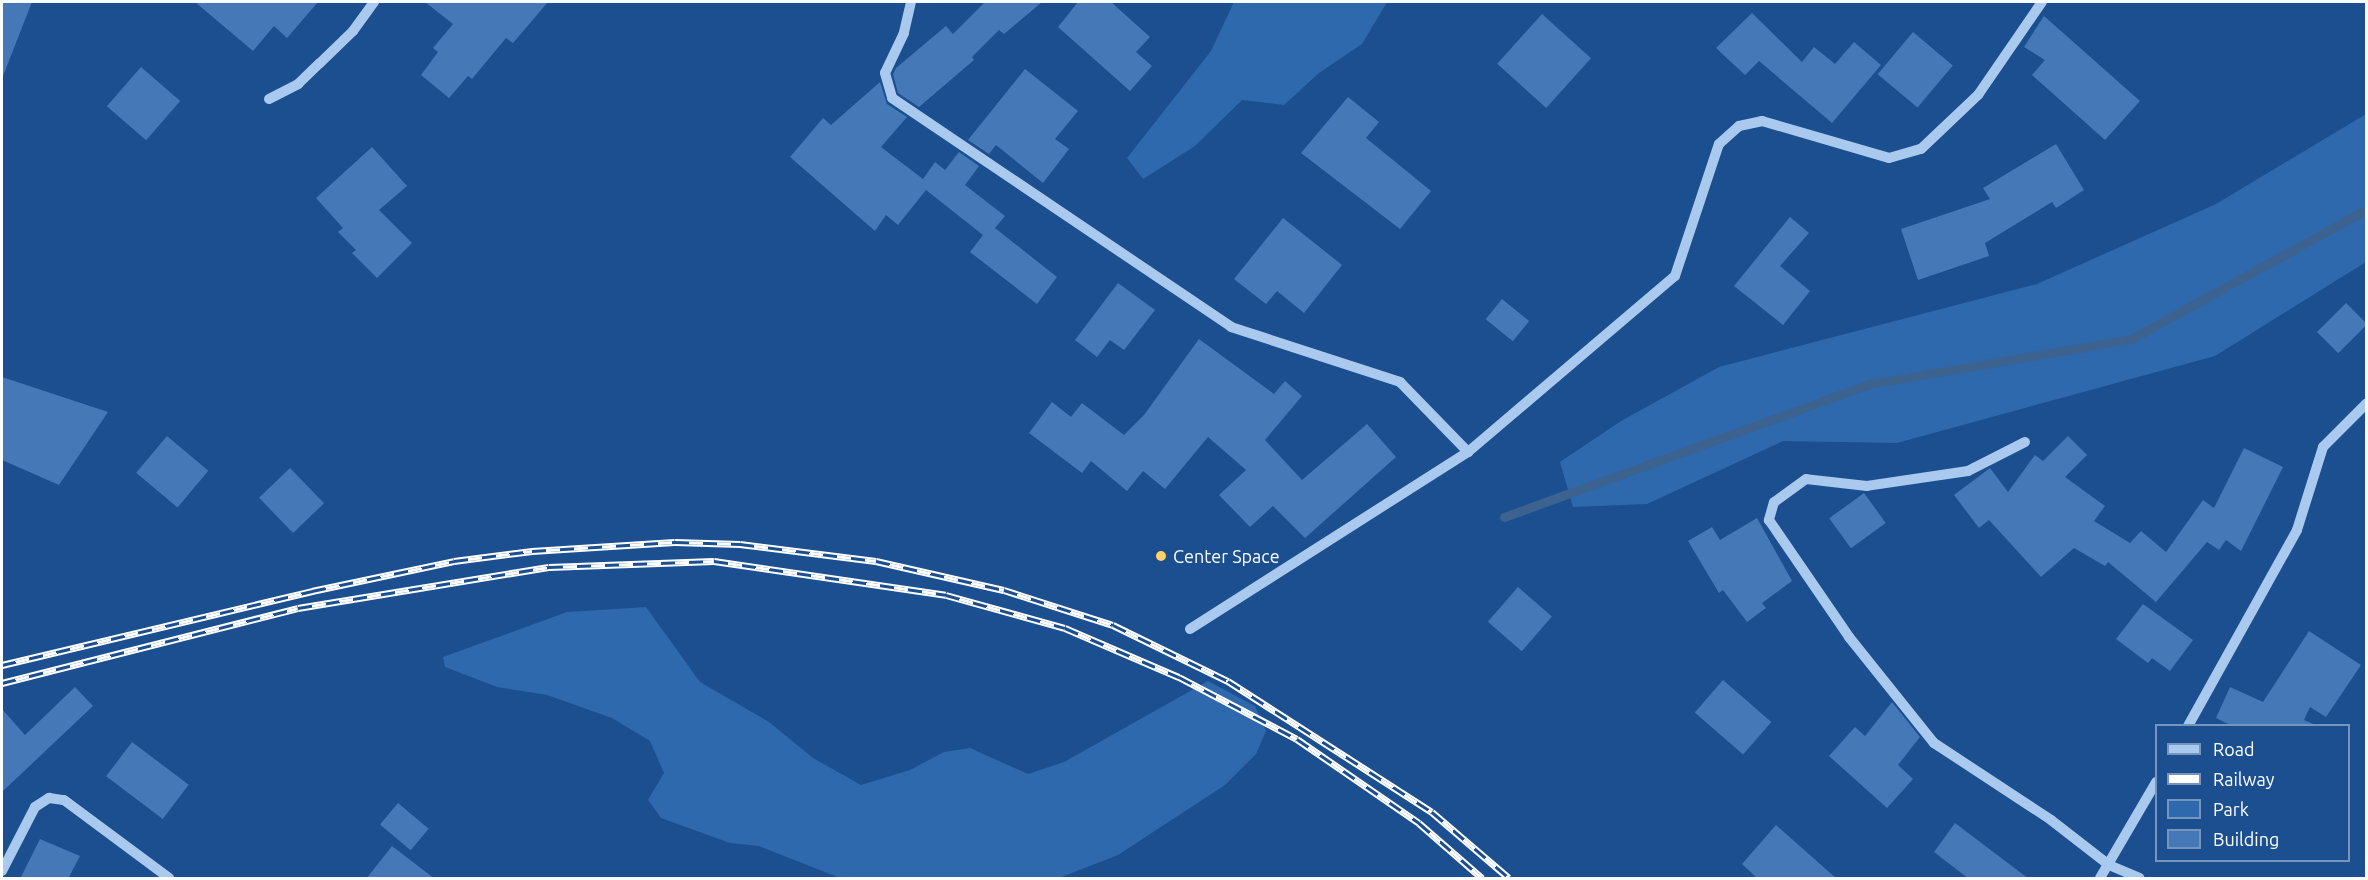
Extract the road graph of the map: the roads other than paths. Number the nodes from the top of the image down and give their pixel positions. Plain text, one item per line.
1 (374, 2) edge
2 (911, 2) edge
3 (2042, 2) edge
4 (269, 99) dead end
5 (2367, 404) edge
6 (2025, 442) dead end
7 (1468, 452) junction
8 (1190, 629) dead end
9 (2189, 724) edge
10 (2155, 785) edge
11 (2109, 865) junction
12 (2, 871) edge
13 (169, 879) edge
14 (2100, 879) edge
15 (2139, 879) edge

1 - 4 street
2 - 7 street
3 - 7 street
5 - 9 street
6 - 11 street
7 - 8 street
10 - 11 street
11 - 14 street
11 - 15 street
12 - 13 street

